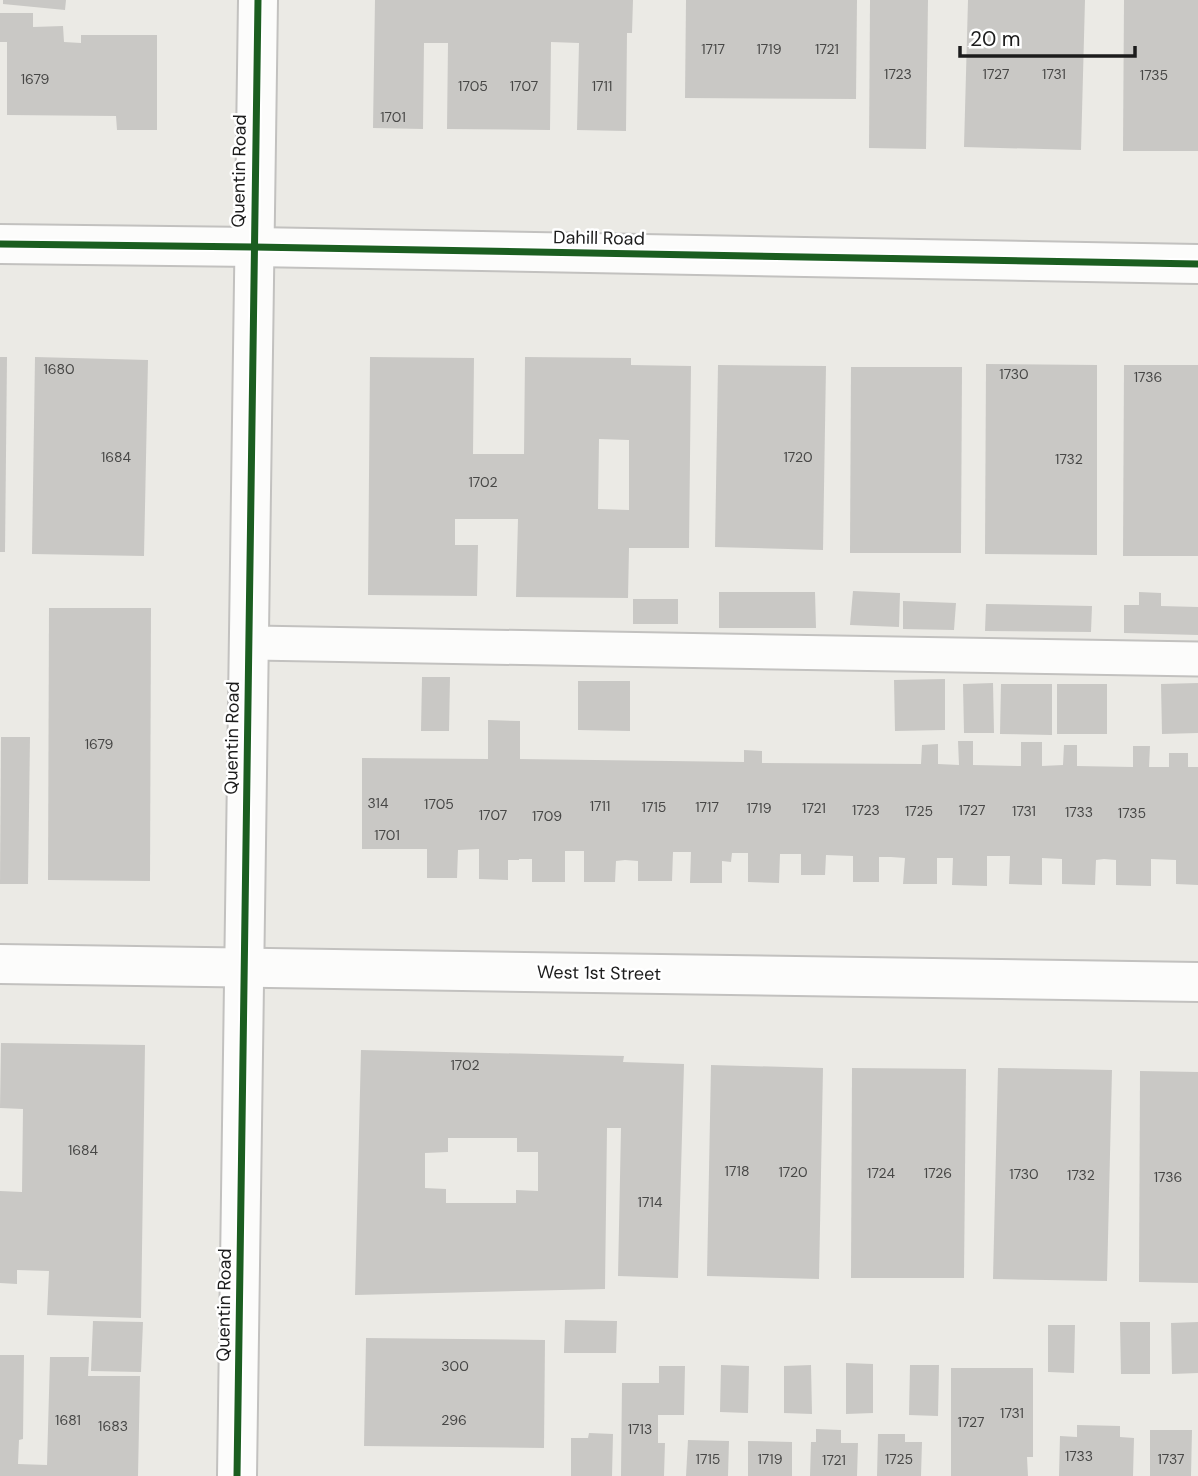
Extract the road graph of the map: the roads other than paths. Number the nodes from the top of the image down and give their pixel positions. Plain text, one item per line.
1 (258, 0) edge
2 (0, 244) edge
3 (254, 247) junction
4 (1198, 264) edge
5 (249, 643) junction
6 (1198, 659) edge
7 (0, 964) edge
8 (244, 968) junction
9 (1198, 982) edge
10 (237, 1476) edge

1 - 3 street, Quentin Road
2 - 3 street, Dahill Road
3 - 4 street, Dahill Road
3 - 5 street, Quentin Road
5 - 6 lane
5 - 8 street, Quentin Road
7 - 8 street, West 1st Street
8 - 9 street, West 1st Street
8 - 10 street, Quentin Road

